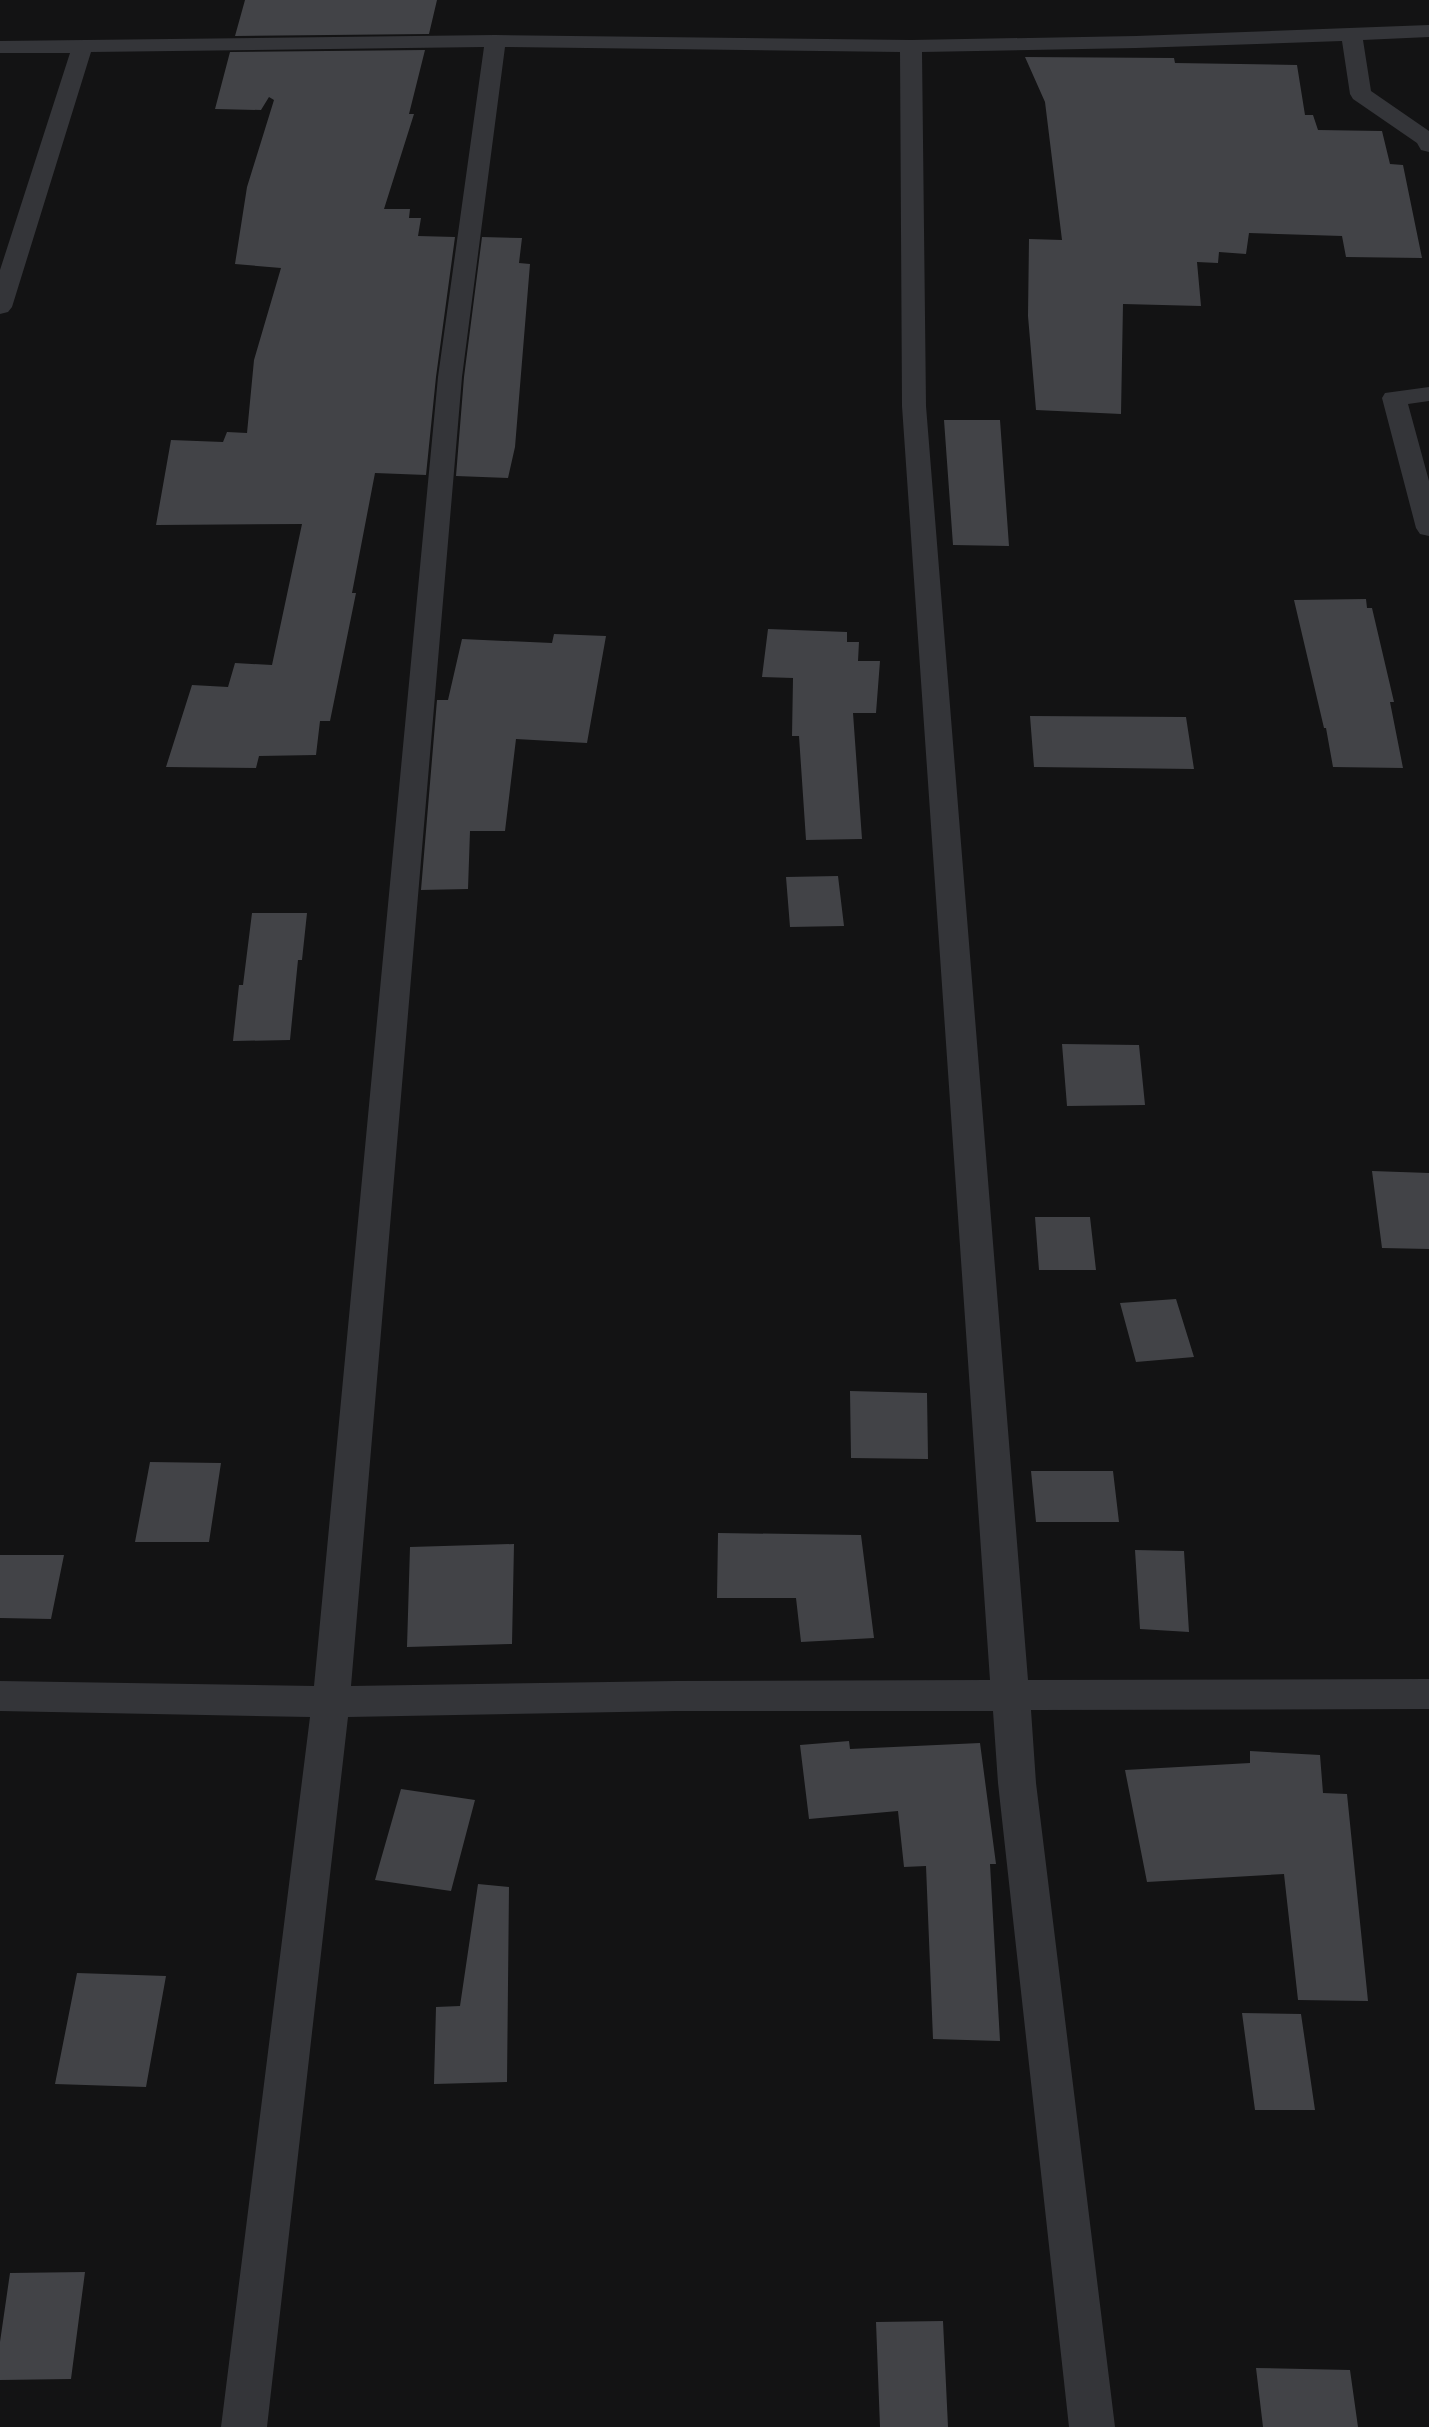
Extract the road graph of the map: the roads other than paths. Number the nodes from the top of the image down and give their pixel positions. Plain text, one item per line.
1 (1429, 31) edge
2 (1351, 34) junction
3 (495, 41) junction
4 (82, 46) junction
5 (911, 46) junction
6 (0, 47) edge
7 (1429, 145) edge
8 (0, 307) edge
9 (1429, 394) edge
10 (1429, 528) edge
11 (1012, 1694) junction
12 (1429, 1694) edge
13 (0, 1696) edge
14 (331, 1702) junction
15 (244, 2427) edge
16 (1092, 2427) edge

1 - 2 street
2 - 5 street
2 - 7 street
3 - 4 street
3 - 5 street
3 - 14 street
4 - 6 street
4 - 8 street
5 - 11 street
9 - 10 street
11 - 12 street
11 - 14 street
11 - 16 street
13 - 14 street
14 - 15 street

